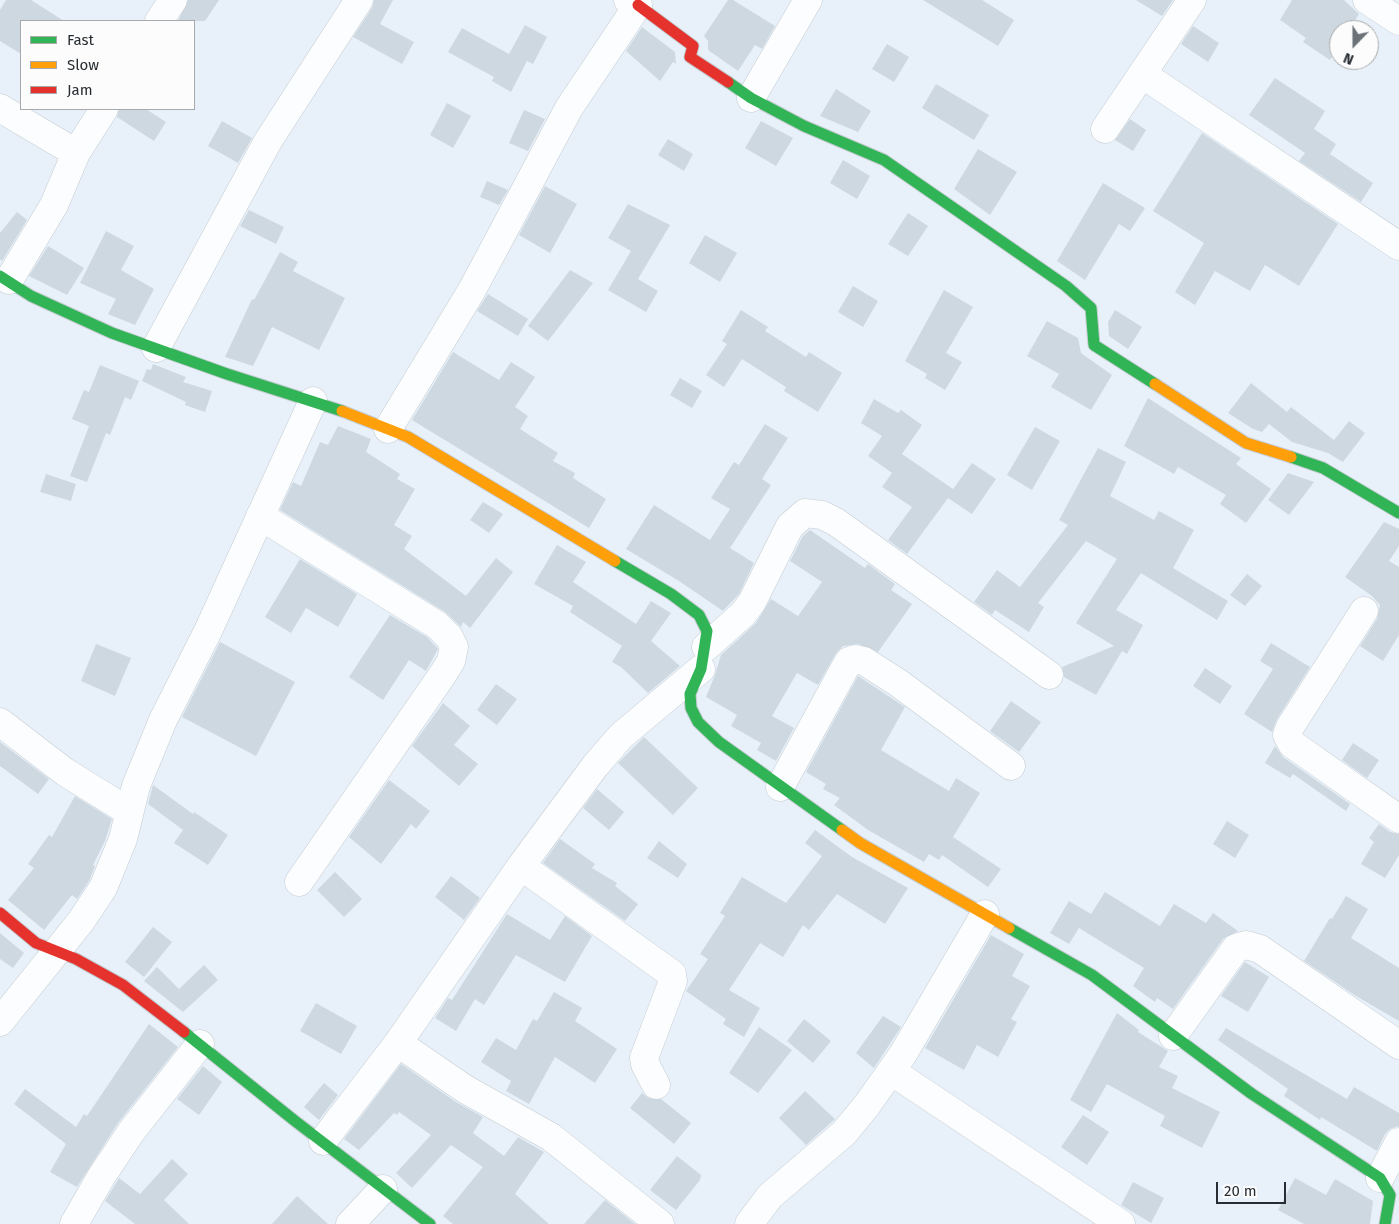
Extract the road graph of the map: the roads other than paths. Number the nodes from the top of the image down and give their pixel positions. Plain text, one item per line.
1 (172, 0) edge
2 (359, 0) edge
3 (808, 0) edge
4 (1192, 0) edge
5 (1367, 0) edge
6 (633, 3) edge
7 (160, 20) edge
8 (1399, 21) edge
9 (1142, 74) junction
10 (751, 98) junction
11 (0, 108) edge
12 (103, 110) edge
13 (1105, 129) dead end
14 (76, 152) junction
15 (1399, 246) edge
16 (4, 278) edge
17 (156, 348) junction
18 (313, 401) junction
19 (388, 429) junction
20 (1399, 512) edge
21 (260, 516) junction
22 (1364, 611) dead end
23 (703, 658) junction
24 (1049, 675) dead end
25 (0, 722) edge
26 (1011, 766) dead end
27 (780, 787) junction
28 (128, 811) junction
29 (1399, 819) edge
30 (521, 866) junction
31 (299, 882) dead end
32 (0, 913) edge
33 (985, 914) junction
34 (57, 952) junction
35 (0, 1022) edge
36 (1173, 1036) junction
37 (398, 1043) junction
38 (200, 1044) junction
39 (1399, 1044) edge
40 (891, 1071) junction
41 (656, 1085) dead end
42 (322, 1141) junction
43 (1399, 1142) edge
44 (1380, 1178) junction
45 (383, 1189) junction
46 (74, 1224) edge
47 (350, 1224) edge
48 (430, 1224) edge
49 (660, 1224) edge
50 (749, 1224) edge
51 (1120, 1224) edge
52 (1385, 1224) edge

1 - 7 street
2 - 17 street
3 - 10 street
4 - 9 street
5 - 8 street
6 - 10 street
6 - 19 street
9 - 13 street
9 - 15 street
10 - 20 street
11 - 14 street
12 - 14 street
14 - 16 street
16 - 17 street
17 - 18 street
18 - 19 street
18 - 21 street
19 - 23 street
21 - 28 street
21 - 31 street
22 - 29 street
23 - 24 street
23 - 27 street
23 - 30 street
25 - 28 street
26 - 27 street
27 - 33 street
28 - 34 street
30 - 37 street
30 - 41 street
32 - 34 street
33 - 36 street
33 - 40 street
34 - 35 street
34 - 38 street
36 - 39 street
36 - 44 street
37 - 42 street
37 - 49 street
38 - 42 street
38 - 46 street
40 - 50 street
40 - 51 street
42 - 45 street
43 - 44 street
44 - 52 street
45 - 47 street
45 - 48 street

